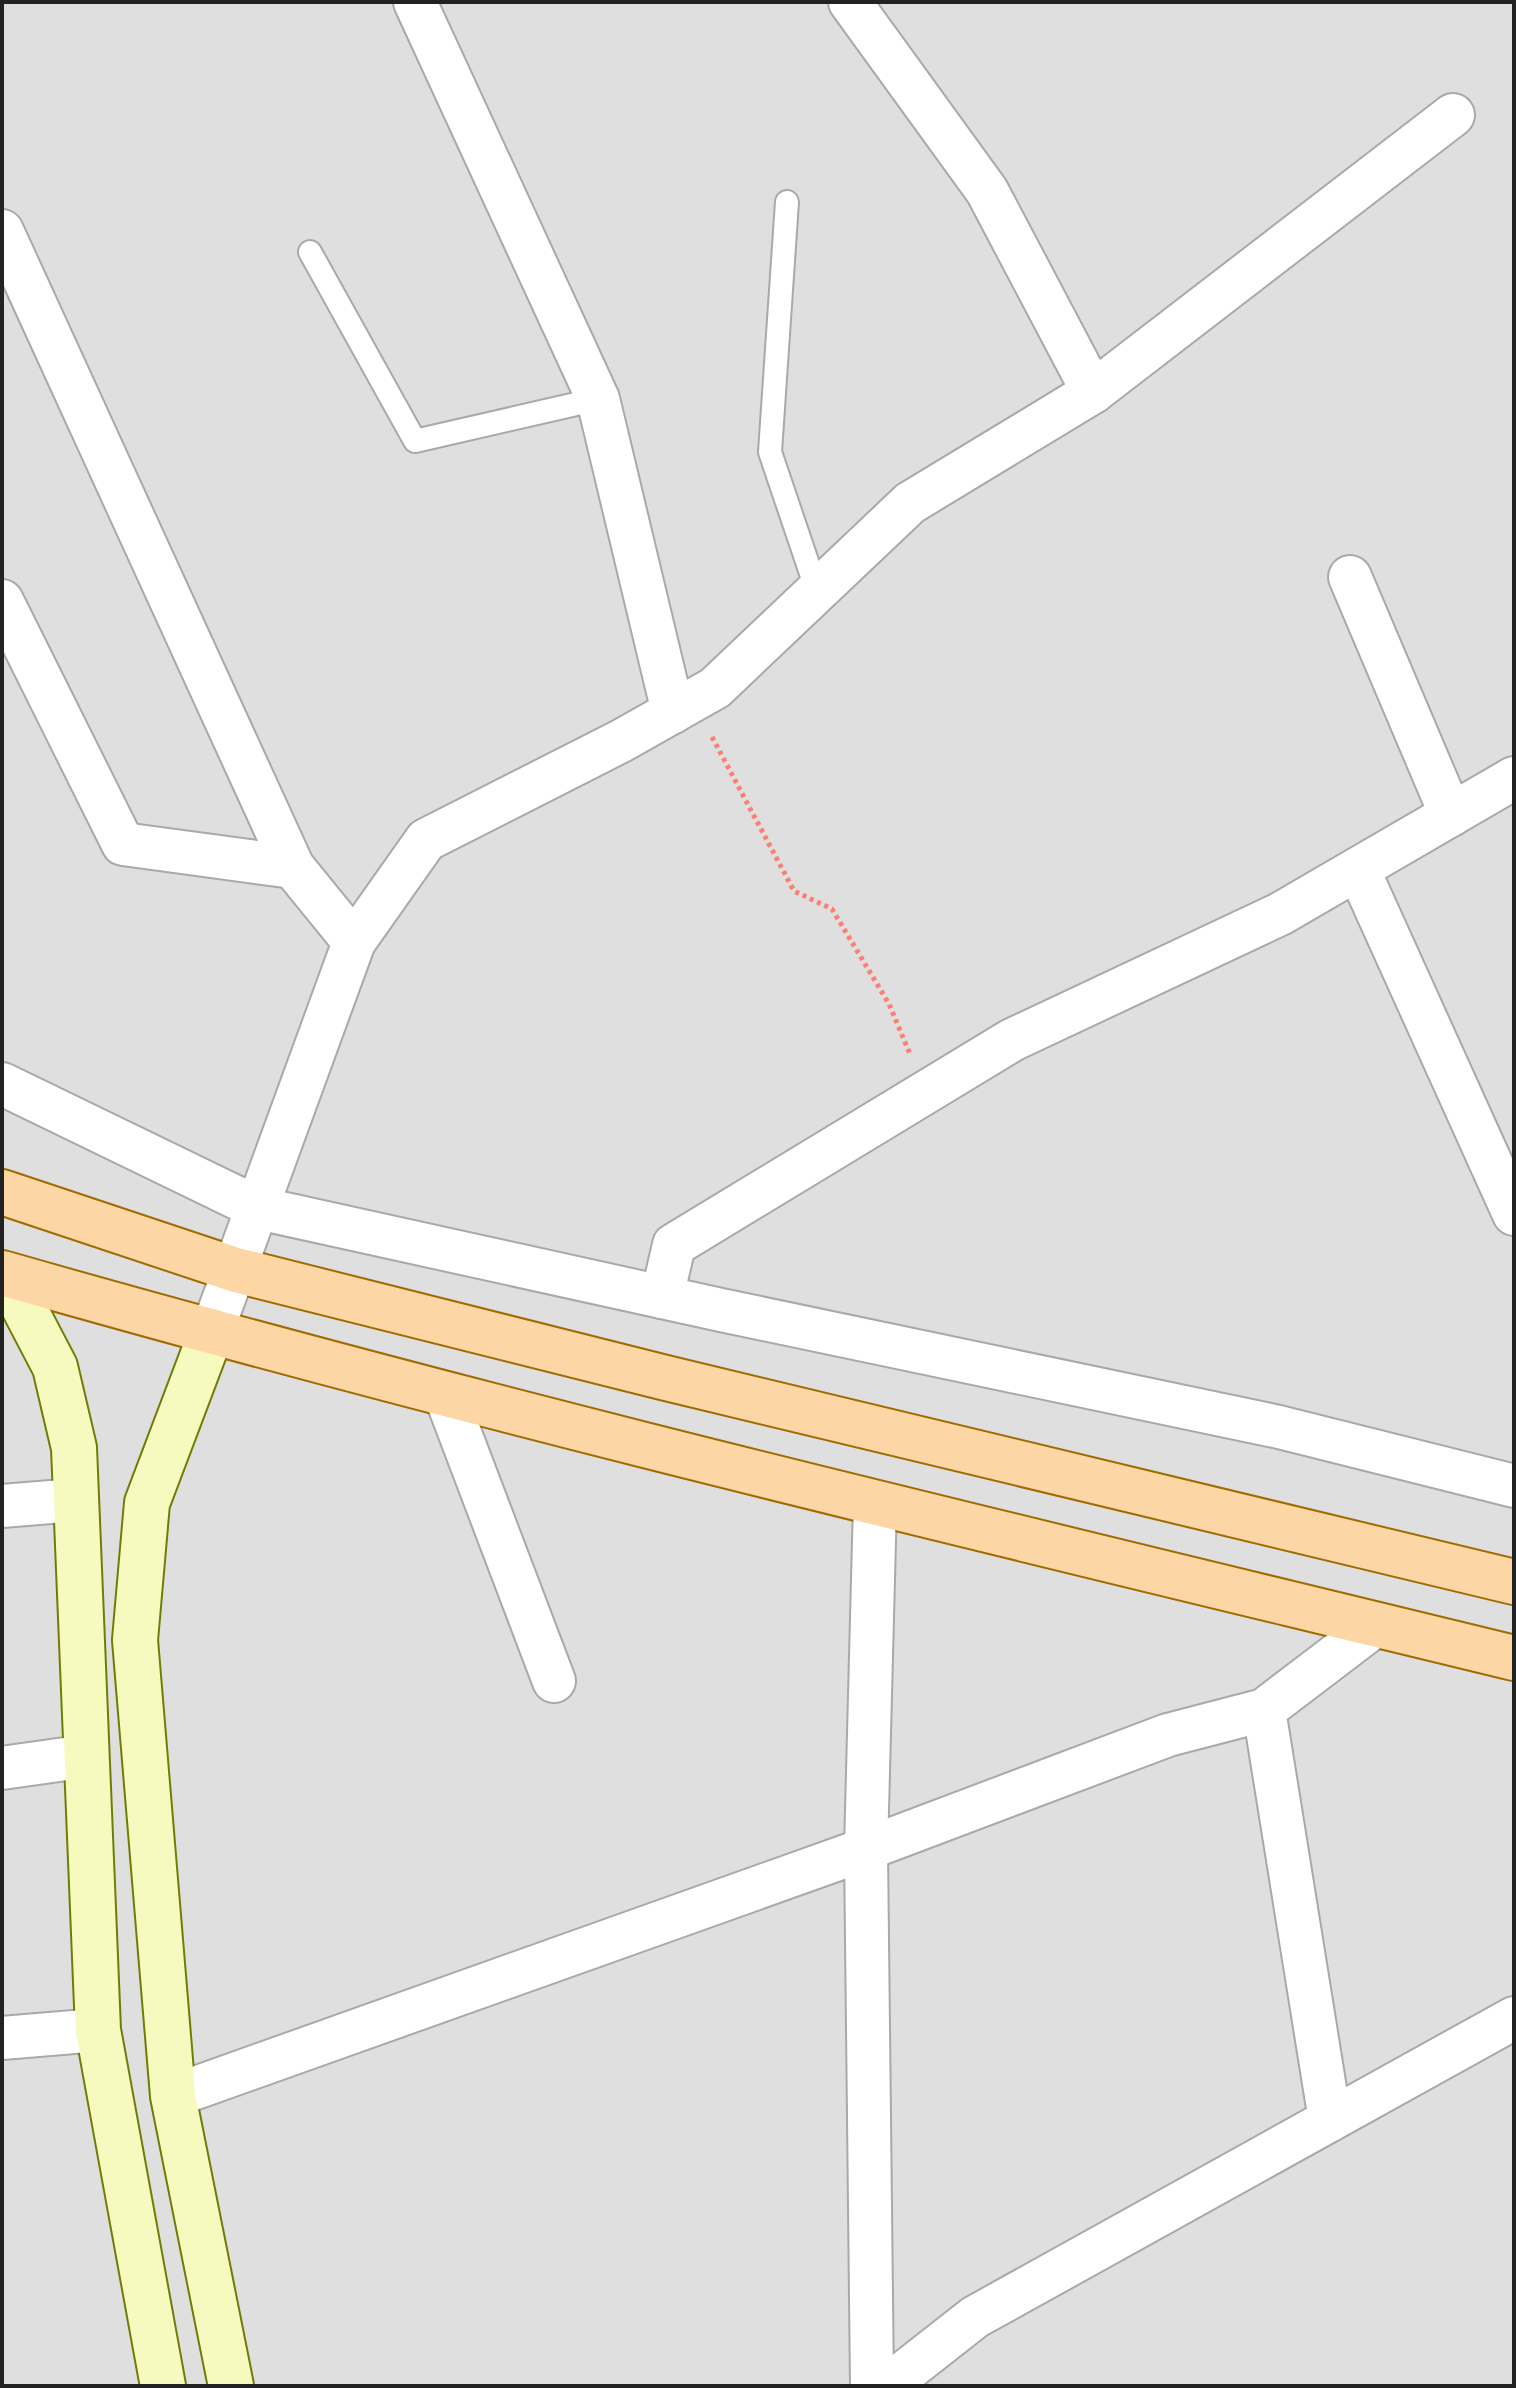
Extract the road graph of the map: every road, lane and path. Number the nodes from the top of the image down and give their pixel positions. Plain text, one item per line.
1 (415, 2) edge
2 (850, 2) edge
3 (1453, 115) dead end
4 (787, 202) dead end
5 (2, 231) edge
6 (310, 252) dead end
7 (1093, 392) junction
8 (598, 399) junction
9 (1350, 577) dead end
10 (817, 591) junction
11 (2, 601) edge
12 (683, 706) junction
13 (1514, 778) edge
14 (1451, 815) junction
15 (293, 867) junction
16 (1358, 869) junction
17 (354, 942) junction
18 (2, 1084) edge
19 (927, 1092) junction
20 (2, 1192) edge
21 (258, 1208) junction
22 (1514, 1214) edge
23 (236, 1270) junction
24 (5, 1274) edge
25 (662, 1297) junction
26 (212, 1331) junction
27 (445, 1394) junction
28 (1514, 1486) edge
29 (76, 1500) junction
30 (875, 1502) junction
31 (2, 1506) edge
32 (1514, 1582) edge
33 (1377, 1624) junction
34 (1514, 1658) edge
35 (554, 1681) dead end
36 (1264, 1710) junction
37 (87, 1756) junction
38 (2, 1768) edge
39 (866, 1849) junction
40 (1514, 2018) edge
41 (98, 2030) junction
42 (2, 2038) edge
43 (173, 2096) junction
44 (1330, 2120) junction
45 (163, 2386) edge
46 (231, 2386) edge
47 (872, 2386) edge
48 (887, 2386) edge

1 - 8 street
2 - 7 street
3 - 7 street
4 - 10 lane
5 - 15 street
6 - 8 lane
7 - 10 street
8 - 12 street
9 - 14 street
10 - 12 street
11 - 15 street
12 - 17 street
12 - 19 path
13 - 14 street
14 - 16 street
15 - 17 street
16 - 19 street
16 - 22 street
17 - 21 street
18 - 21 street
19 - 25 street
20 - 23 main road
21 - 23 street
21 - 25 street
23 - 26 street
23 - 32 main road
24 - 26 main road
24 - 29 street
25 - 28 street
26 - 27 main road
26 - 43 street
27 - 30 main road
27 - 35 street
29 - 31 street
29 - 37 street
30 - 33 main road
30 - 39 street
33 - 34 main road
33 - 36 street
36 - 39 street
36 - 44 street
37 - 38 street
37 - 41 street
39 - 43 street
39 - 47 street
40 - 44 street
41 - 42 street
41 - 45 street
43 - 46 street
44 - 48 street

